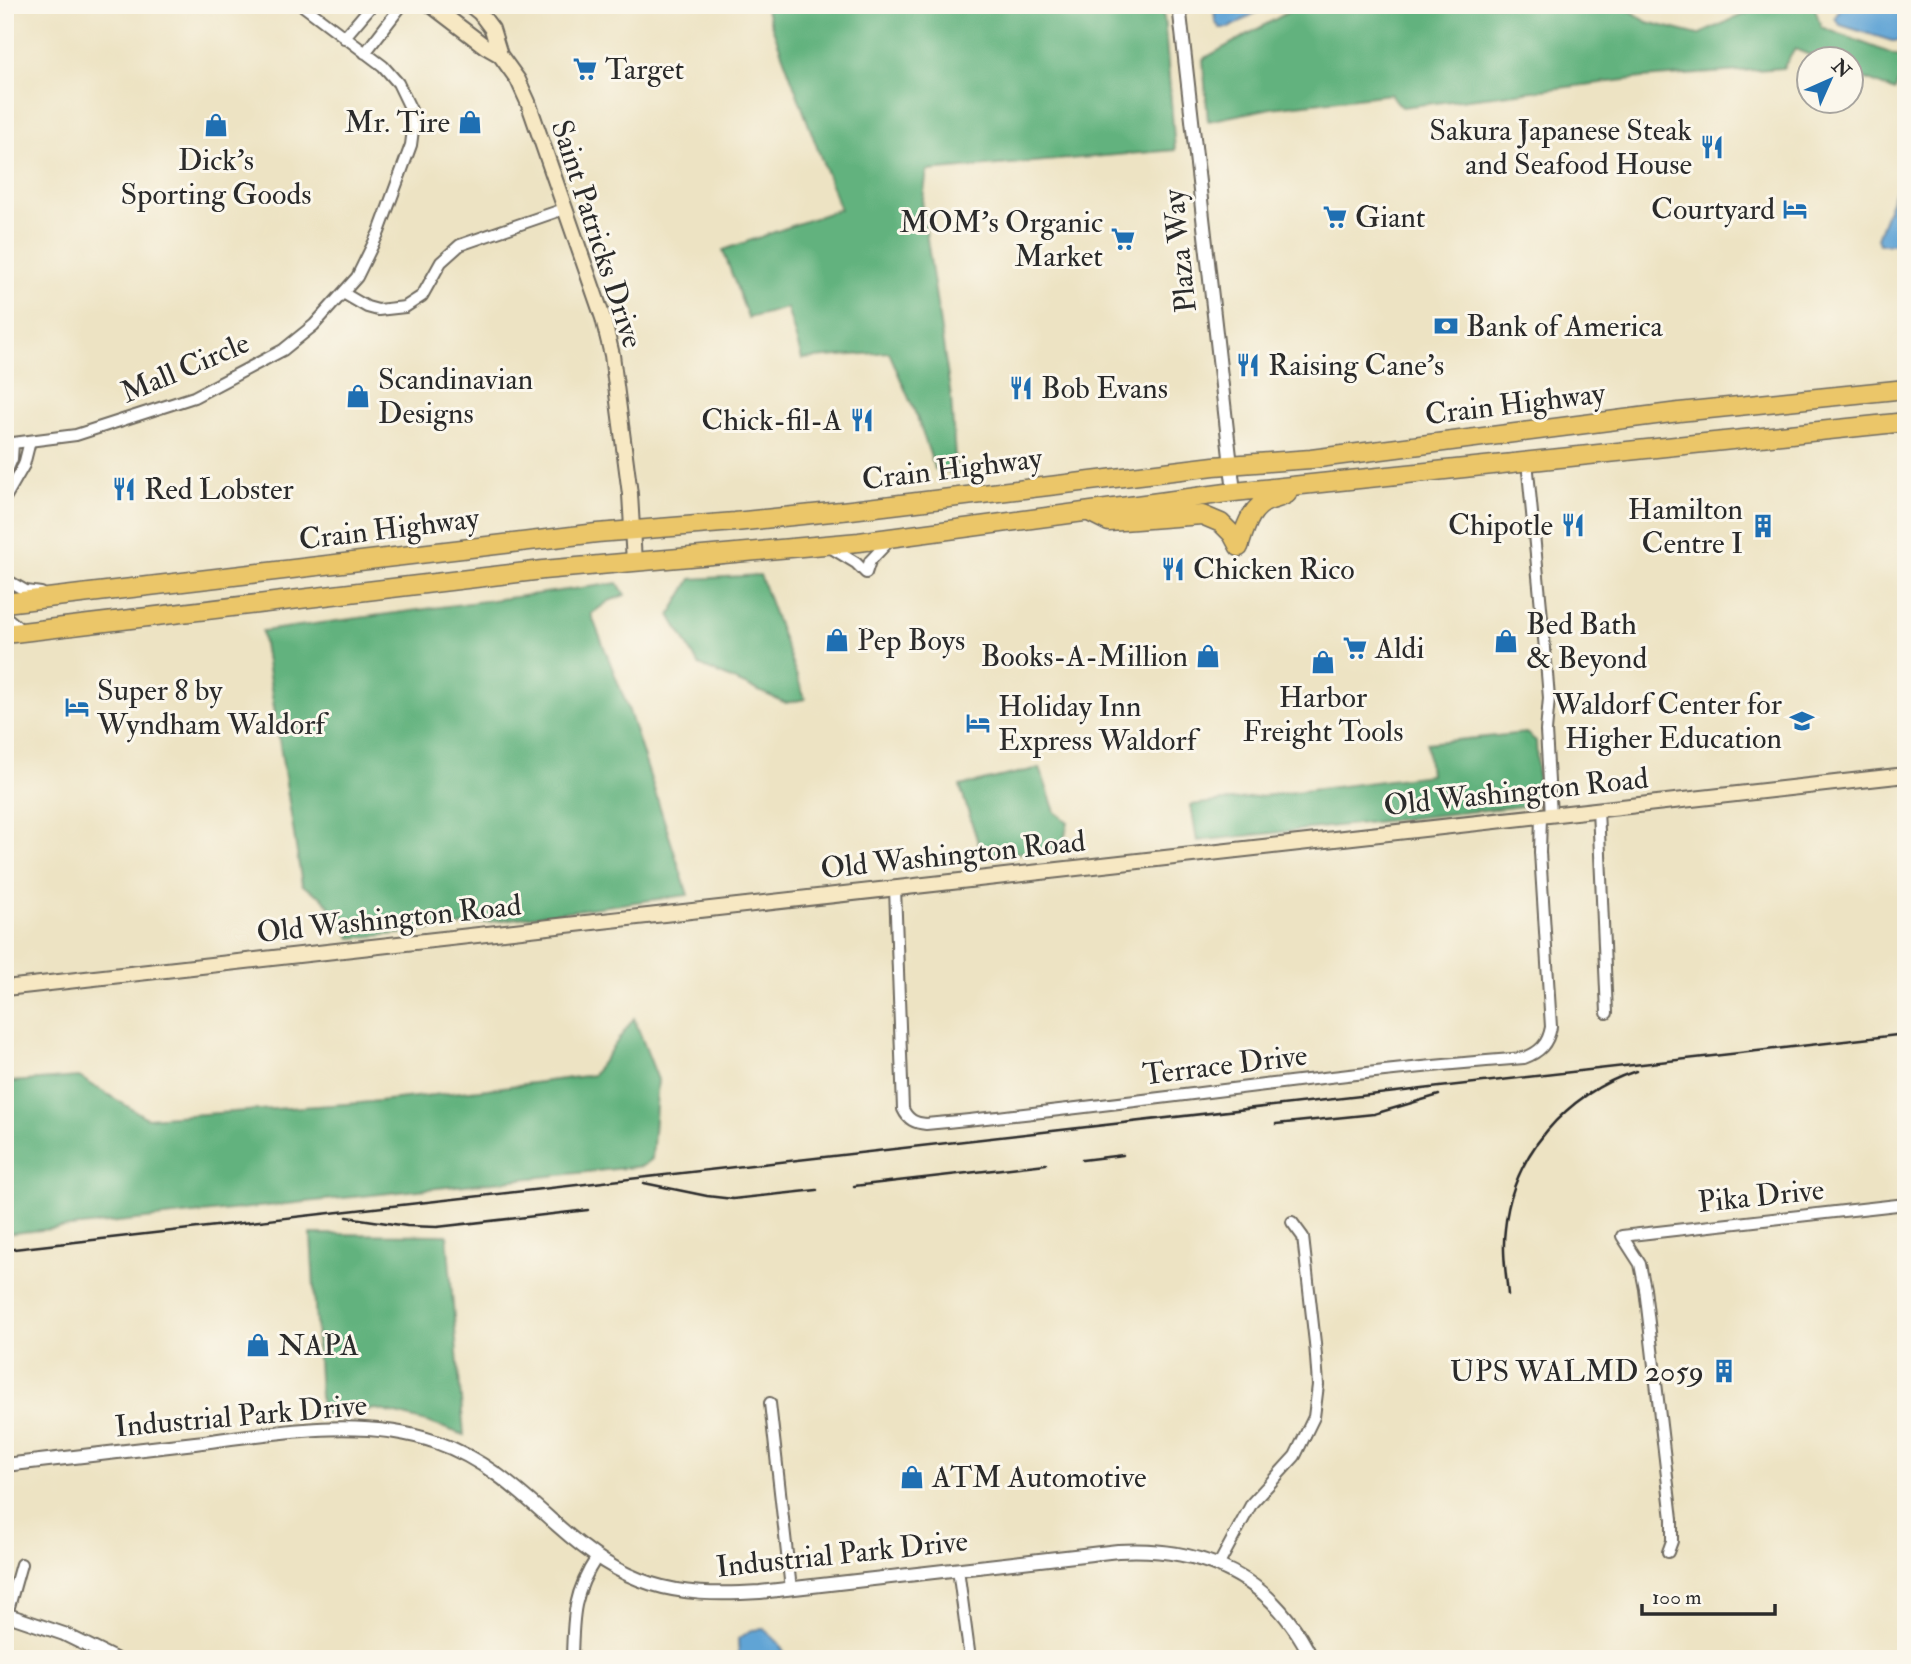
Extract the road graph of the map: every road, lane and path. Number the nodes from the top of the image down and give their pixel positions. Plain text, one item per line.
1 (302, 5) edge
2 (372, 5) edge
3 (402, 5) edge
4 (431, 5) edge
5 (1180, 5) edge
6 (475, 8) edge
7 (344, 38) junction
8 (365, 53) junction
9 (500, 55) junction
10 (564, 209) junction
11 (343, 293) junction
12 (1906, 389) edge
13 (1906, 422) edge
14 (30, 440) junction
15 (9, 443) edge
16 (1527, 461) junction
17 (1231, 464) junction
18 (5, 475) edge
19 (1298, 486) junction
20 (1234, 492) junction
21 (5, 498) edge
22 (1088, 512) junction
23 (631, 529) junction
24 (893, 537) junction
25 (825, 545) junction
26 (634, 562) junction
27 (5, 579) edge
28 (61, 595) junction
29 (5, 603) edge
30 (5, 616) edge
31 (24, 632) junction
32 (5, 634) edge
33 (1906, 775) edge
34 (1598, 809) junction
35 (1546, 815) junction
36 (895, 888) junction
37 (5, 988) edge
38 (1607, 1013) dead end
39 (1906, 1204) edge
40 (1292, 1222) dead end
41 (770, 1403) dead end
42 (5, 1465) edge
43 (1668, 1552) dead end
44 (597, 1558) junction
45 (21, 1564) dead end
46 (1219, 1564) junction
47 (958, 1569) junction
48 (791, 1589) junction
49 (6, 1617) edge
50 (115, 1659) edge
51 (572, 1659) edge
52 (970, 1659) edge
53 (1312, 1659) edge

1 - 7 street, Mall Circle
2 - 7 street
3 - 8 street
4 - 9 main road, Saint Patricks Drive
5 - 17 street, Plaza Way
6 - 9 main road, Saint Patricks Drive
7 - 8 street, Mall Circle
8 - 11 street, Mall Circle
9 - 10 main road, Saint Patricks Drive
10 - 11 street
10 - 23 main road, Saint Patricks Drive
11 - 14 street, Mall Circle
12 - 17 highway, Crain Highway
13 - 16 highway, Crain Highway
14 - 15 street, Mall Circle
14 - 21 street
15 - 18 street
16 - 19 highway, Crain Highway
16 - 35 street
17 - 20 street, Plaza Way
17 - 23 highway, Crain Highway
19 - 20 highway, Crain Highway
19 - 22 highway
20 - 22 highway, Crain Highway
22 - 24 highway, Crain Highway
23 - 26 main road, Saint Patricks Drive
23 - 28 highway, Crain Highway
24 - 25 highway, Crain Highway
24 - 25 street
25 - 26 highway, Crain Highway
26 - 31 highway, Crain Highway
27 - 28 street
28 - 29 highway, Crain Highway
30 - 31 street
31 - 32 highway, Crain Highway
33 - 34 main road, Old Washington Road
34 - 35 main road, Old Washington Road
34 - 38 street
35 - 36 main road, Old Washington Road
35 - 36 street, Terrace Drive
36 - 37 main road, Old Washington Road
39 - 43 street, Pika Drive
40 - 46 street
41 - 48 street
42 - 44 street, Industrial Park Drive
44 - 48 street, Industrial Park Drive
44 - 51 street
45 - 49 street
46 - 47 street, Industrial Park Drive
46 - 53 street, Industrial Park Drive
47 - 48 street, Industrial Park Drive
47 - 52 street
49 - 50 street

